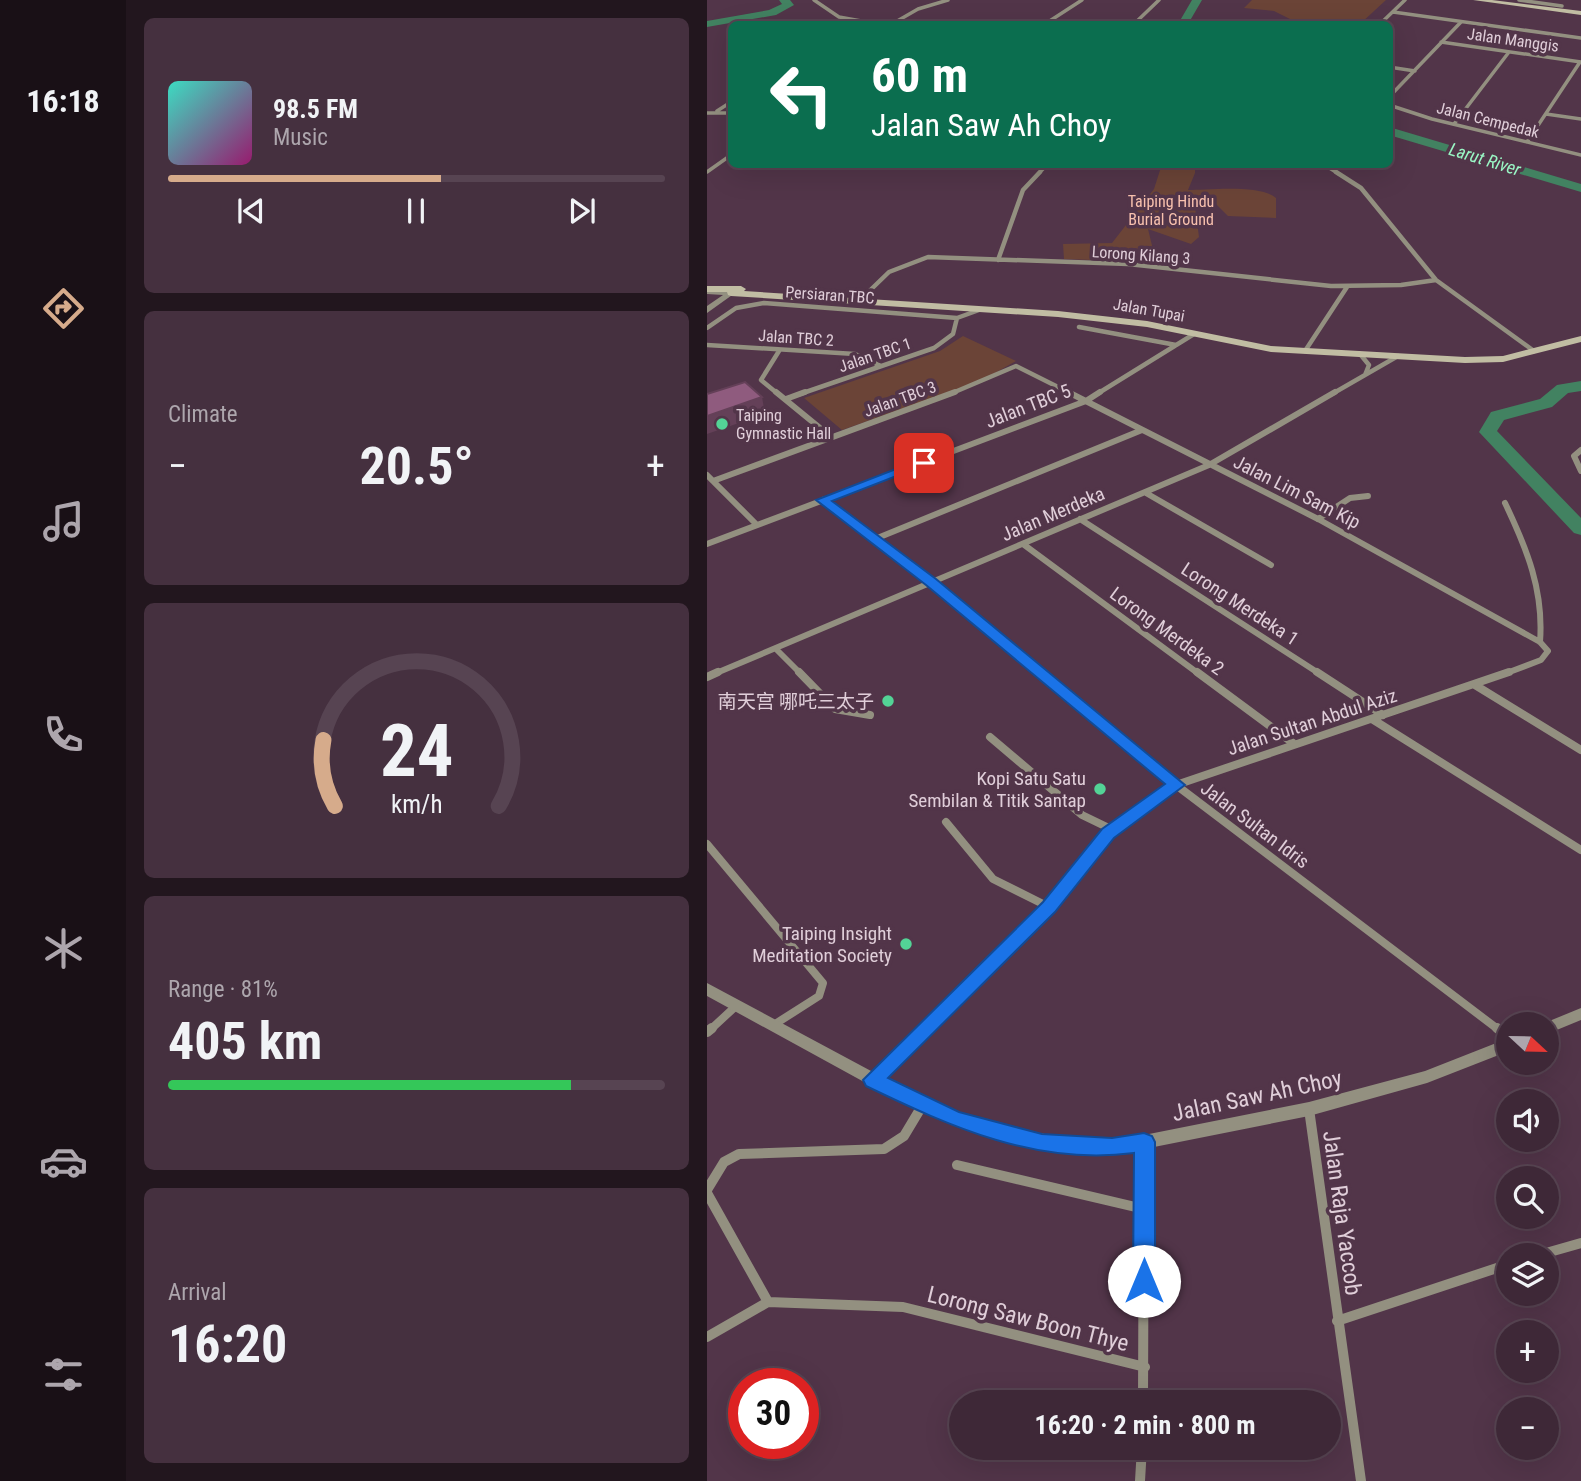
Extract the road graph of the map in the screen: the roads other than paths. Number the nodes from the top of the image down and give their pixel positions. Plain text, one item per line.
1 (814, 0) edge
2 (948, 0) edge
3 (1082, 0) edge
4 (1159, 0) edge
5 (1405, 0) edge
6 (1476, 0) edge
7 (1518, 0) edge
8 (1566, 0) edge
9 (1560, 8) junction
10 (1394, 12) junction
11 (1581, 13) edge
12 (850, 21) edge
13 (897, 21) edge
14 (1050, 21) edge
15 (1137, 21) edge
16 (1384, 21) edge
17 (1461, 22) junction
18 (1581, 38) edge
19 (1441, 42) junction
20 (1509, 52) junction
21 (1581, 62) edge
22 (1393, 68) edge
23 (1415, 71) junction
24 (1393, 93) edge
25 (728, 104) edge
26 (1393, 106) edge
27 (707, 113) edge
28 (715, 113) junction
29 (728, 113) edge
30 (1546, 114) junction
31 (1581, 119) edge
32 (1454, 124) junction
33 (1527, 142) junction
34 (1581, 155) edge
35 (728, 157) edge
36 (1044, 168) edge
37 (1328, 168) edge
38 (707, 172) edge
39 (998, 260) junction
40 (1436, 280) junction
41 (1347, 287) junction
42 (707, 291) edge
43 (731, 293) junction
44 (837, 300) junction
45 (858, 302) junction
46 (947, 307) junction
47 (985, 309) junction
48 (707, 310) edge
49 (1058, 314) junction
50 (957, 318) junction
51 (1102, 318) junction
52 (1079, 327) junction
53 (707, 328) edge
54 (1194, 334) junction
55 (1581, 339) edge
56 (707, 345) edge
57 (1176, 345) junction
58 (779, 351) junction
59 (1305, 351) junction
60 (1534, 351) junction
61 (1360, 354) junction
62 (1398, 356) junction
63 (881, 366) junction
64 (1016, 366) joint
65 (1363, 377) junction
66 (786, 399) junction
67 (1086, 401) junction
68 (1142, 430) junction
69 (831, 437) junction
70 (1581, 450) edge
71 (1209, 465) junction
72 (1581, 471) edge
73 (707, 475) edge
74 (713, 481) junction
75 (1146, 493) junction
76 (1368, 496) dead end
77 (823, 500) junction
78 (1505, 503) dead end
79 (1080, 519) junction
80 (1318, 519) junction
81 (757, 525) junction
82 (874, 539) junction
83 (707, 544) edge
84 (1023, 544) junction
85 (1271, 565) dead end
86 (931, 582) junction
87 (1540, 642) junction
88 (776, 649) junction
89 (707, 677) edge
90 (1475, 685) junction
91 (870, 715) dead end
92 (1383, 715) junction
93 (1372, 719) junction
94 (990, 737) dead end
95 (1293, 743) junction
96 (1581, 750) edge
97 (1177, 785) junction
98 (946, 822) dead end
99 (1114, 830) junction
100 (707, 844) edge
101 (1581, 850) edge
102 (1049, 907) junction
103 (707, 989) edge
104 (736, 1006) junction
105 (1581, 1014) edge
106 (1559, 1023) edge
107 (772, 1026) junction
108 (1496, 1027) edge
109 (707, 1032) edge
110 (1496, 1049) edge
111 (873, 1080) junction
112 (922, 1106) junction
113 (1309, 1110) junction
114 (1144, 1142) junction
115 (957, 1165) dead end
116 (707, 1192) edge
117 (1144, 1209) junction
118 (1581, 1243) edge
119 (1559, 1249) edge
120 (1496, 1268) edge
121 (768, 1302) junction
122 (1337, 1321) junction
123 (707, 1337) edge
124 (1145, 1367) junction
125 (1144, 1390) edge
126 (1141, 1460) edge
127 (1140, 1481) edge
128 (1361, 1481) edge

1 - 12 street
2 - 13 street
3 - 14 street
4 - 15 street
5 - 10 street
6 - 9 main road
7 - 9 street
8 - 9 street
9 - 11 main road
10 - 16 street
10 - 17 street
17 - 18 street
17 - 19 street
19 - 20 street, Jalan Manggis
19 - 23 street
20 - 21 street, Jalan Manggis
20 - 32 street
21 - 30 street
22 - 23 street
23 - 24 street
25 - 28 street
26 - 32 street, Jalan Cempedak
27 - 28 street
28 - 29 street
30 - 31 street
30 - 33 street
32 - 33 street, Jalan Cempedak
33 - 34 street, Jalan Cempedak
35 - 38 street
36 - 39 street
37 - 40 street
39 - 41 street, Lorong Kilang 3
39 - 45 street, Lorong Kilang 3
40 - 41 street, Lorong Kilang 3
40 - 60 street
41 - 59 street
42 - 43 street, Jalan Tupai
42 - 44 main road
43 - 44 main road, Jalan Tupai
43 - 48 street
44 - 45 main road, Jalan Tupai
45 - 46 main road, Jalan Tupai
46 - 47 main road, Jalan Tupai
46 - 50 street
47 - 49 main road, Jalan Tupai
47 - 50 street
49 - 51 main road, Jalan Tupai
49 - 52 street
50 - 53 street, Persiaran TBC
50 - 63 street, Jalan TBC 1
51 - 52 street
51 - 54 main road, Jalan Tupai
52 - 57 street
54 - 57 street, Jalan TBC 5
54 - 59 main road, Jalan Tupai
55 - 60 main road, Jalan Tupai
56 - 58 street, Jalan TBC 2
57 - 67 street, Jalan TBC 5
58 - 63 street, Jalan TBC 2
58 - 66 street
59 - 61 main road, Jalan Tupai
60 - 62 main road, Jalan Tupai
61 - 62 main road, Jalan Tupai
61 - 65 street
62 - 65 street, Jalan Merdeka
63 - 66 street, Jalan TBC 1
64 - 67 street, Jalan Lim Sam Kip
64 - 69 street, Jalan TBC 3
65 - 71 street, Jalan Merdeka
66 - 69 street
67 - 68 street, Jalan Lim Sam Kip
67 - 77 street, Jalan TBC 5
68 - 71 street, Jalan Lim Sam Kip
68 - 82 street
69 - 74 street, Jalan TBC 3
70 - 72 street
71 - 75 street, Jalan Merdeka
71 - 80 street, Jalan Lim Sam Kip
73 - 74 street
74 - 81 street
75 - 79 street, Jalan Merdeka
75 - 85 street
76 - 80 street
77 - 81 street, Jalan TBC 5
77 - 82 street, Jalan Sultan Idris
78 - 87 street
79 - 84 street, Jalan Merdeka
79 - 92 street, Lorong Merdeka 1
80 - 87 street, Jalan Lim Sam Kip
81 - 83 street, Jalan TBC 5
82 - 86 street, Jalan Sultan Idris
84 - 86 street, Jalan Merdeka
84 - 95 street, Lorong Merdeka 2
86 - 88 street, Jalan Merdeka
86 - 97 street, Jalan Sultan Idris
87 - 90 street, Jalan Sultan Abdul Aziz
88 - 89 street, Jalan Merdeka
88 - 91 street
90 - 92 street, Jalan Sultan Abdul Aziz
90 - 96 street
92 - 93 street, Jalan Sultan Abdul Aziz
93 - 95 street, Jalan Sultan Abdul Aziz
93 - 101 street
94 - 99 street
95 - 97 street, Jalan Sultan Abdul Aziz
97 - 99 street, Jalan Sultan Abdul Aziz
97 - 108 street, Jalan Sultan Idris
98 - 102 street
99 - 102 street, Jalan Sultan Abdul Aziz
100 - 107 street
102 - 111 street, Jalan Sultan Abdul Aziz
103 - 104 street, Jalan Saw Ah Choy
104 - 107 street, Jalan Saw Ah Choy
104 - 109 street
105 - 106 street
107 - 111 street, Jalan Saw Ah Choy
110 - 113 street, Jalan Saw Ah Choy
111 - 112 street, Jalan Saw Ah Choy
112 - 114 street, Jalan Saw Ah Choy
112 - 116 street
113 - 114 street, Jalan Saw Ah Choy
113 - 122 street, Jalan Raja Yaccob
114 - 117 street
115 - 117 street
116 - 121 street
117 - 124 street
118 - 119 street
120 - 122 street, Jalan Raja Yaccob
121 - 123 street
121 - 124 street, Lorong Saw Boon Thye
122 - 128 street, Jalan Raja Yaccob
124 - 125 street
126 - 127 street

